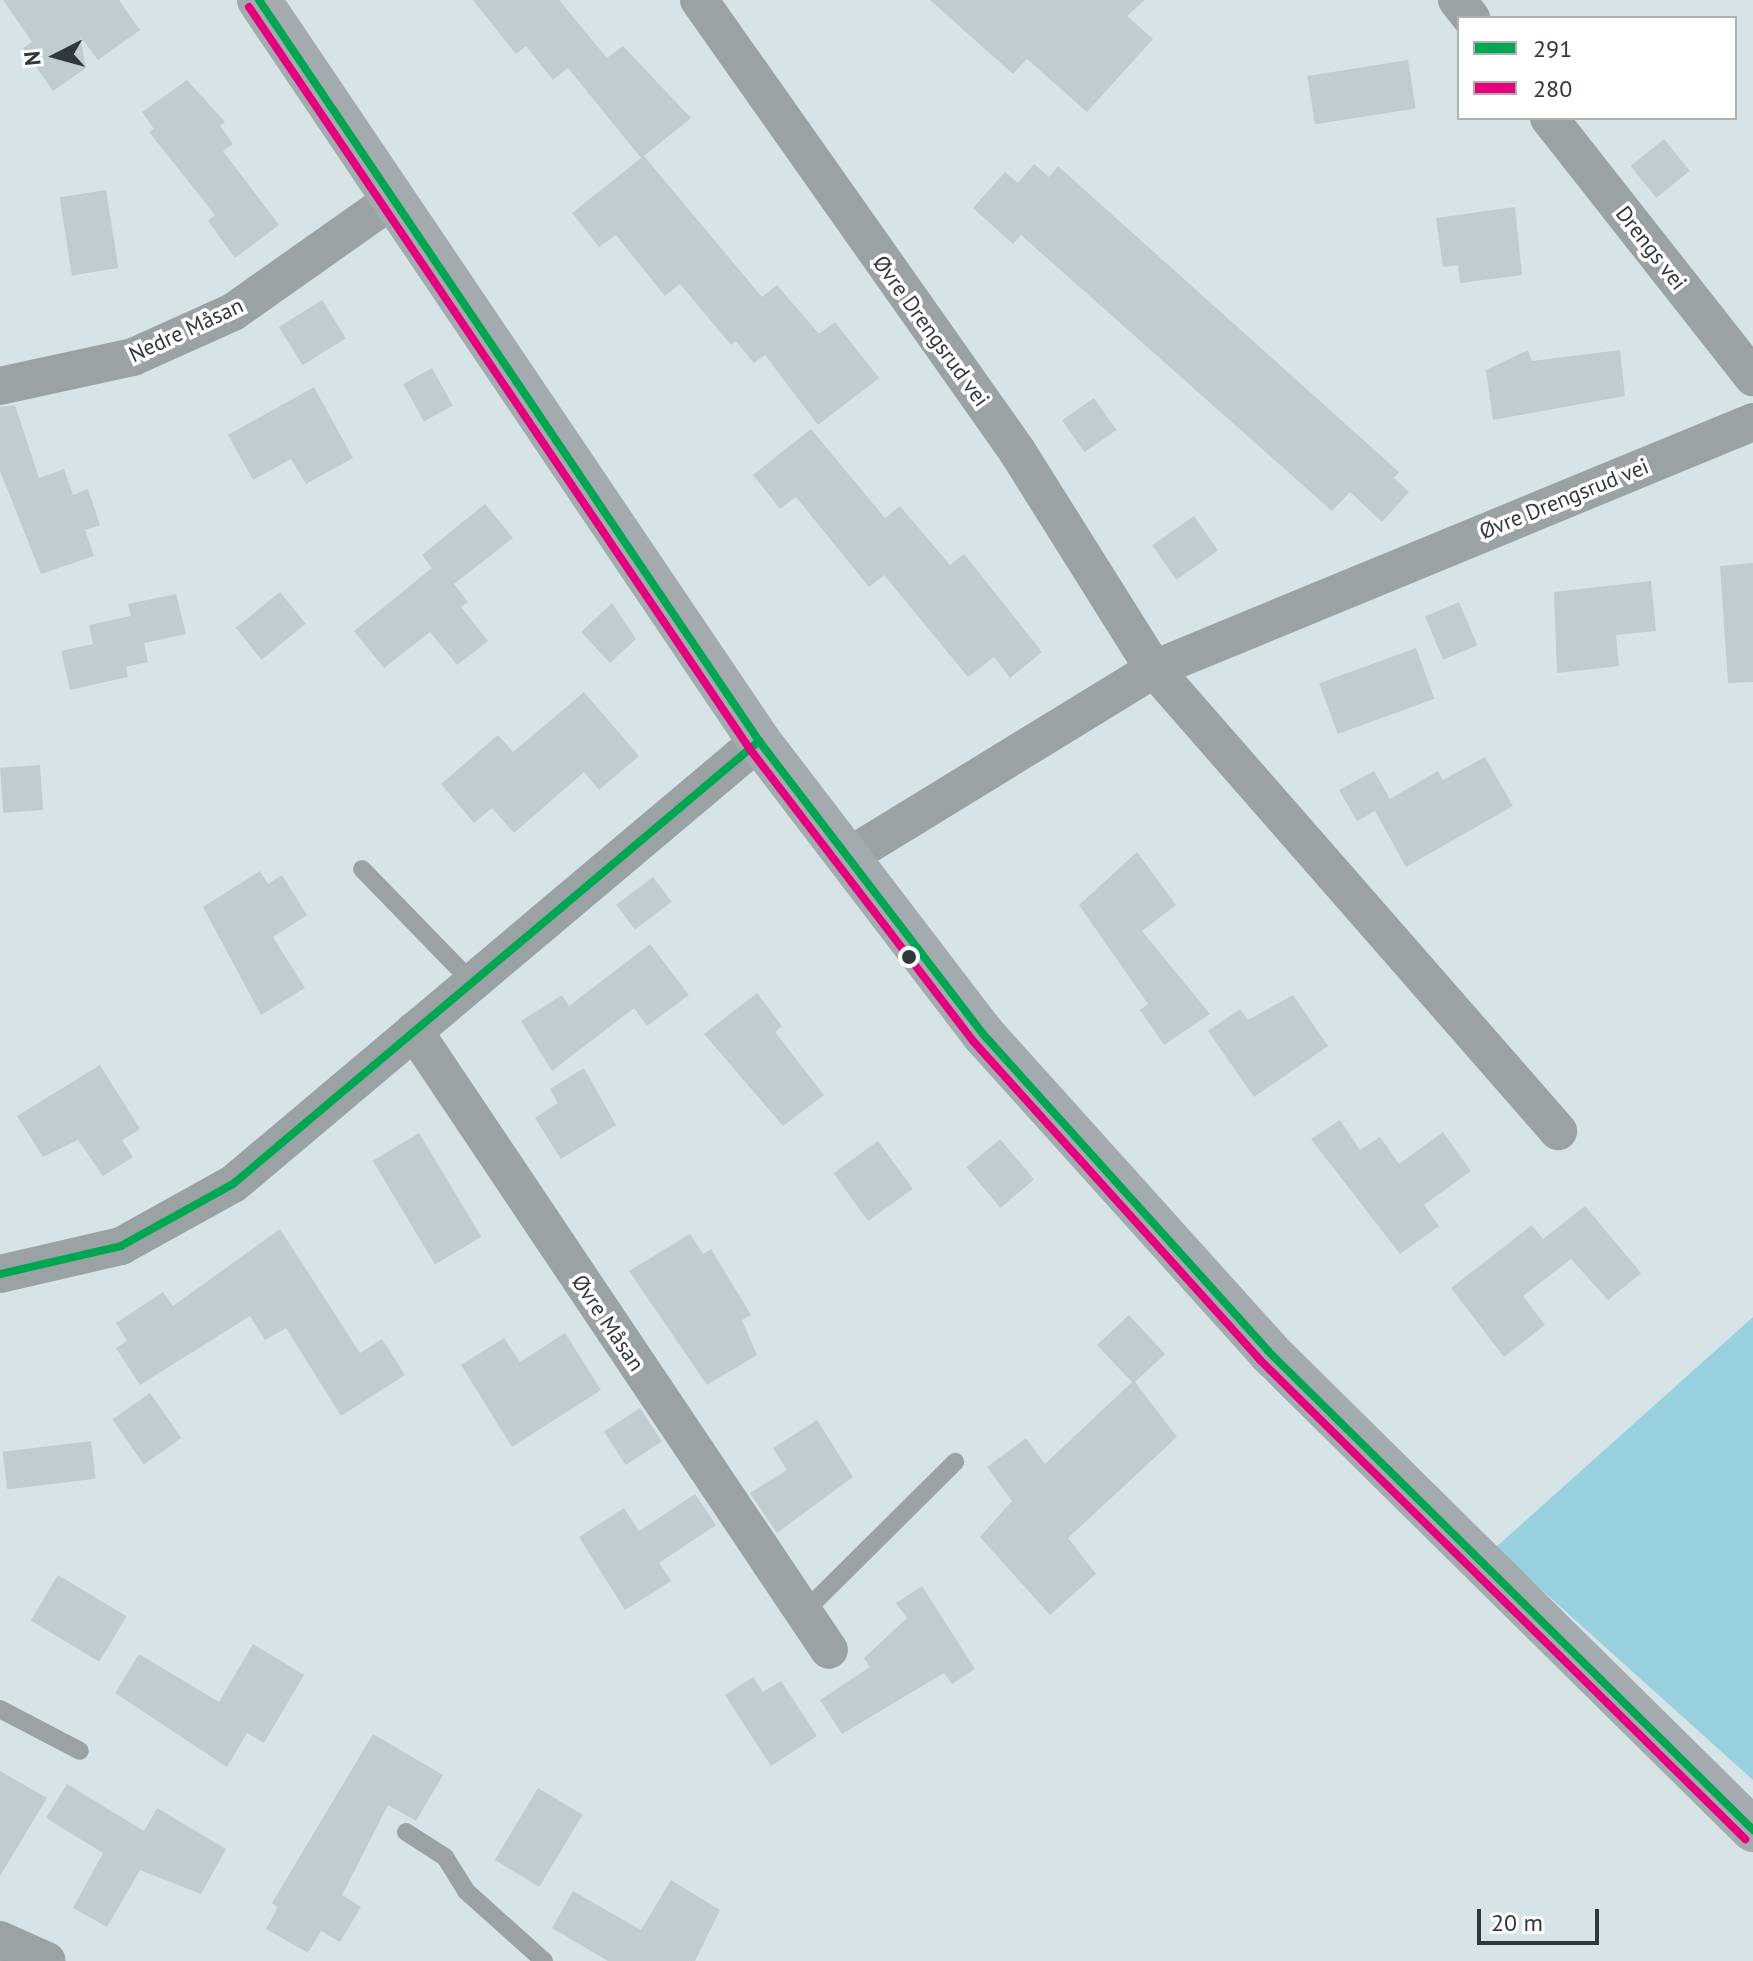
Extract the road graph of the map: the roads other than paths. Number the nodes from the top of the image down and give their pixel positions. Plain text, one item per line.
1 (259, 0) edge
2 (699, 0) edge
3 (1457, 0) edge
4 (1469, 16) edge
5 (1551, 120) edge
6 (392, 200) junction
7 (1753, 377) edge
8 (0, 386) edge
9 (1753, 422) edge
10 (1154, 669) junction
11 (759, 741) junction
12 (846, 858) junction
13 (362, 869) dead end
14 (472, 982) junction
15 (414, 1031) junction
16 (1558, 1131) dead end
17 (0, 1274) edge
18 (955, 1462) dead end
19 (802, 1614) junction
20 (829, 1650) dead end
21 (0, 1709) edge
22 (80, 1751) dead end
23 (1753, 1830) edge
24 (406, 1832) dead end
25 (0, 1940) edge
26 (47, 1961) edge
27 (544, 1961) edge

1 - 6 main road
2 - 10 street, Øvre Drengsrud vei
3 - 4 street
5 - 7 street, Drengs vei
6 - 8 street, Nedre Måsan
6 - 11 main road
9 - 10 street, Øvre Drengsrud vei
10 - 12 street, Øvre Drengsrud vei
10 - 16 street, Øvre Drengsrud vei
11 - 12 main road
11 - 14 street
12 - 23 main road
13 - 14 lane
14 - 15 street
15 - 17 street
15 - 19 street, Øvre Måsan
18 - 19 lane
19 - 20 street, Øvre Måsan
21 - 22 lane
24 - 27 lane
25 - 26 street

